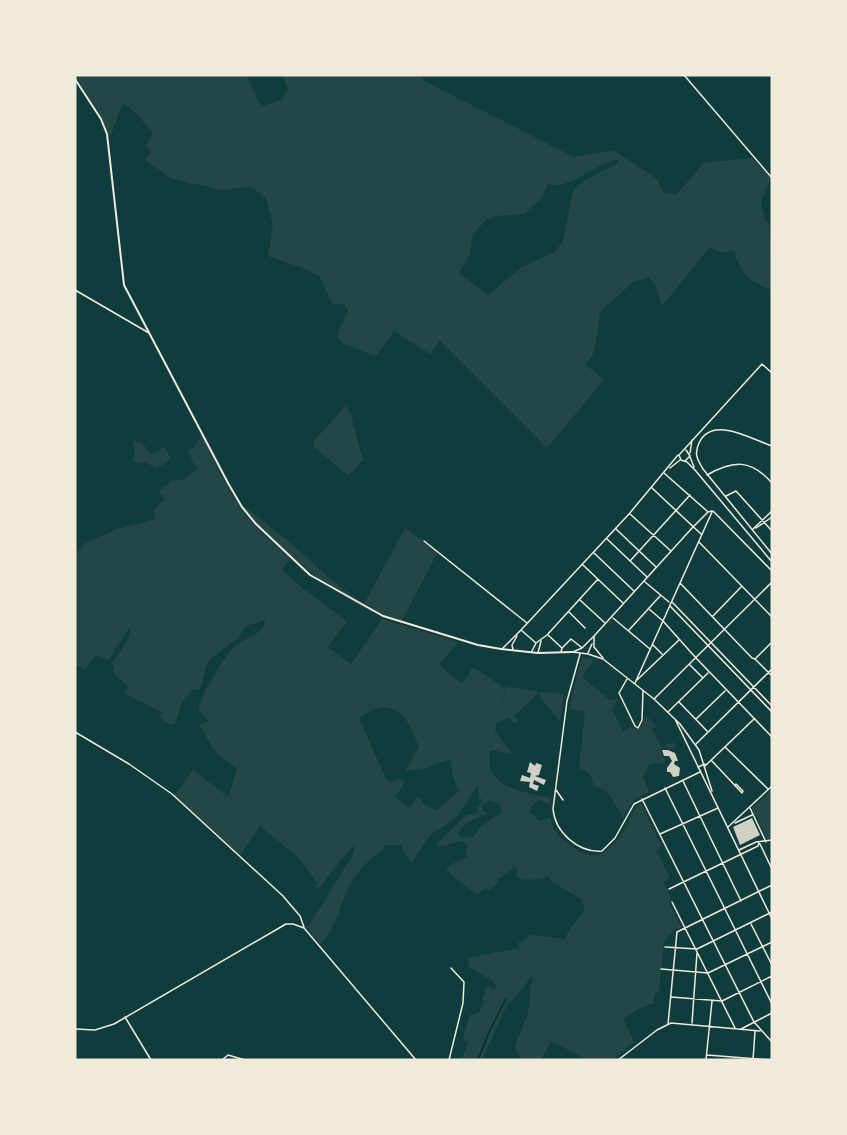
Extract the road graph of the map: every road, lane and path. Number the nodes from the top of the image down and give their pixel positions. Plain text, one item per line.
1 (684, 75) edge
2 (75, 79) edge
3 (772, 178) edge
4 (75, 290) edge
5 (150, 334) junction
6 (772, 373) edge
7 (693, 439) junction
8 (772, 446) edge
9 (684, 450) junction
10 (679, 455) junction
11 (690, 455) junction
12 (682, 460) junction
13 (695, 470) junction
14 (665, 471) junction
15 (707, 475) junction
16 (772, 483) edge
17 (651, 488) junction
18 (690, 495) junction
19 (725, 497) junction
20 (676, 511) junction
21 (712, 511) junction
22 (772, 511) edge
23 (708, 512) junction
24 (629, 514) junction
25 (772, 517) edge
26 (762, 520) junction
27 (765, 523) junction
28 (693, 526) junction
29 (616, 528) junction
30 (753, 529) junction
31 (772, 531) edge
32 (653, 535) junction
33 (702, 535) junction
34 (606, 538) junction
35 (424, 541) dead end
36 (699, 542) junction
37 (639, 551) junction
38 (593, 552) junction
39 (671, 552) junction
40 (772, 554) edge
41 (630, 561) junction
42 (772, 562) edge
43 (582, 564) junction
44 (657, 568) junction
45 (772, 571) edge
46 (648, 578) junction
47 (598, 579) junction
48 (644, 582) junction
49 (772, 582) edge
50 (680, 583) junction
51 (742, 586) junction
52 (635, 592) junction
53 (660, 596) junction
54 (755, 599) junction
55 (579, 600) junction
56 (624, 604) junction
57 (670, 604) junction
58 (649, 609) junction
59 (568, 612) junction
60 (712, 616) junction
61 (772, 617) edge
62 (612, 618) junction
63 (663, 621) junction
64 (527, 624) junction
65 (606, 624) junction
66 (585, 628) dead end
67 (724, 629) junction
68 (628, 631) junction
69 (520, 632) junction
70 (547, 635) junction
71 (594, 636) junction
72 (541, 640) junction
73 (679, 640) junction
74 (772, 642) edge
75 (588, 643) junction
76 (593, 643) junction
77 (711, 643) junction
78 (536, 644) junction
79 (652, 644) junction
80 (708, 646) junction
81 (562, 648) junction
82 (582, 648) junction
83 (650, 649) junction
84 (501, 650) junction
85 (513, 651) junction
86 (531, 652) junction
87 (572, 652) junction
88 (538, 653) junction
89 (561, 653) junction
90 (580, 653) junction
91 (586, 654) junction
92 (663, 655) junction
93 (696, 658) junction
94 (603, 659) junction
95 (755, 659) junction
96 (689, 665) junction
97 (772, 669) edge
98 (709, 672) junction
99 (768, 672) junction
100 (772, 676) edge
101 (628, 678) junction
102 (703, 678) junction
103 (636, 682) junction
104 (753, 687) junction
105 (750, 689) junction
106 (643, 690) junction
107 (726, 690) junction
108 (654, 699) junction
109 (678, 702) junction
110 (737, 702) junction
111 (772, 705) edge
112 (668, 712) junction
113 (772, 712) edge
114 (675, 719) junction
115 (696, 719) junction
116 (754, 719) junction
117 (560, 725) dead end
118 (564, 725) junction
119 (559, 729) dead end
120 (563, 730) junction
121 (75, 732) edge
122 (707, 732) junction
123 (772, 737) edge
124 (696, 744) junction
125 (725, 747) junction
126 (711, 760) junction
127 (705, 765) junction
128 (698, 767) junction
129 (700, 772) junction
130 (682, 780) junction
131 (735, 786) dead end
132 (772, 786) edge
133 (665, 788) junction
134 (555, 789) junction
135 (768, 789) junction
136 (712, 794) junction
137 (642, 798) junction
138 (563, 800) dead end
139 (749, 807) junction
140 (718, 808) junction
141 (753, 814) junction
142 (700, 816) junction
143 (682, 824) junction
144 (731, 824) junction
145 (727, 827) junction
146 (660, 834) junction
147 (772, 840) edge
148 (766, 842) junction
149 (759, 843) junction
150 (738, 850) junction
151 (740, 854) junction
152 (772, 854) edge
153 (766, 857) junction
154 (722, 863) junction
155 (772, 869) edge
156 (705, 872) junction
157 (683, 882) junction
158 (772, 885) edge
159 (669, 889) dead end
160 (759, 892) junction
161 (741, 901) junction
162 (672, 902) dead end
163 (724, 909) junction
164 (771, 913) edge
165 (772, 919) edge
166 (702, 920) junction
167 (751, 923) junction
168 (303, 927) junction
169 (686, 928) junction
170 (735, 931) junction
171 (713, 942) junction
172 (772, 942) edge
173 (666, 947) dead end
174 (763, 947) junction
175 (676, 948) junction
176 (697, 951) junction
177 (747, 954) junction
178 (725, 965) junction
179 (772, 965) edge
180 (451, 968) dead end
181 (661, 969) dead end
182 (673, 970) junction
183 (696, 972) junction
184 (708, 973) junction
185 (772, 976) edge
186 (761, 982) junction
187 (739, 993) junction
188 (671, 997) junction
189 (694, 999) junction
190 (712, 1001) junction
191 (722, 1001) junction
192 (772, 1004) edge
193 (772, 1013) edge
194 (125, 1017) junction
195 (754, 1022) junction
196 (668, 1024) junction
197 (692, 1024) junction
198 (709, 1026) junction
199 (75, 1029) edge
200 (735, 1029) junction
201 (740, 1029) junction
202 (755, 1030) junction
203 (760, 1031) junction
204 (772, 1042) edge
205 (706, 1055) junction
206 (753, 1059) edge
207 (151, 1060) edge
208 (222, 1060) edge
209 (245, 1060) edge
210 (416, 1060) edge
211 (449, 1060) edge
212 (618, 1060) edge
213 (706, 1060) edge
214 (772, 1060) edge

1 - 3 street
2 - 5 main road
4 - 5 street
5 - 84 main road
6 - 7 street
7 - 9 street
7 - 11 street
8 - 15 street
9 - 10 street
9 - 11 street
10 - 12 street
10 - 14 street
11 - 12 street
11 - 13 street
12 - 13 street
12 - 14 street
13 - 42 street
14 - 17 street
14 - 18 street
15 - 16 street
15 - 19 street
17 - 20 street
17 - 24 street
18 - 20 street
18 - 23 street
19 - 26 street
19 - 30 street
20 - 28 street
20 - 32 street
21 - 23 street
21 - 33 street
21 - 45 street
22 - 26 street
23 - 28 street
24 - 29 street
24 - 32 street
25 - 27 street
26 - 27 street
26 - 30 street
27 - 30 street
27 - 31 street
28 - 33 street
28 - 39 street
29 - 34 street
29 - 37 street
30 - 40 street
32 - 37 street
32 - 39 street
33 - 36 street
34 - 38 street
34 - 41 street
35 - 64 street
36 - 50 street
36 - 51 street
37 - 41 street
37 - 44 street
38 - 43 street
38 - 52 street
39 - 44 street
41 - 46 street
43 - 47 street
43 - 64 street
44 - 46 street
46 - 48 street
47 - 55 street
47 - 56 street
48 - 52 street
48 - 53 street
49 - 54 street
50 - 57 street
50 - 60 street
51 - 54 street
51 - 60 street
52 - 56 street
53 - 57 street
53 - 58 street
54 - 61 street
54 - 67 street
55 - 59 street
55 - 65 street
56 - 62 street
57 - 63 street
57 - 77 street
57 - 80 street
58 - 63 street
58 - 68 street
59 - 66 street
59 - 70 street
60 - 67 street
62 - 65 street
62 - 68 street
63 - 73 street
63 - 79 street
64 - 69 street
65 - 71 street
67 - 77 street
67 - 95 street
68 - 83 street
69 - 78 street
69 - 84 street
69 - 85 street
70 - 72 street
70 - 81 street
71 - 75 street
71 - 76 street
72 - 78 street
72 - 88 street
73 - 92 street
73 - 93 street
74 - 95 street
75 - 82 street
75 - 91 street
76 - 91 street
76 - 94 street
77 - 80 street
77 - 104 street
78 - 86 street
79 - 83 street
79 - 92 street
80 - 93 street
80 - 105 street
81 - 82 street
81 - 89 street
82 - 87 street
83 - 103 street
84 - 85 main road
85 - 86 main road
86 - 88 main road
87 - 89 main road
87 - 90 street
88 - 89 main road
90 - 91 street
90 - 118 street
91 - 94 street
92 - 103 street
93 - 96 street
93 - 98 street
94 - 101 street
95 - 99 street
96 - 102 street
96 - 108 street
97 - 99 street
98 - 102 street
98 - 107 street
99 - 100 street
99 - 104 street
101 - 103 street
101 - 106 street
102 - 109 street
103 - 106 street
104 - 105 street
104 - 111 street
105 - 110 street
105 - 113 street
106 - 108 street
107 - 110 street
107 - 115 street
108 - 112 street
109 - 112 street
109 - 115 street
110 - 116 street
110 - 122 street
112 - 114 street
114 - 124 street
114 - 128 street
115 - 122 street
116 - 123 street
116 - 125 street
117 - 118 street
118 - 120 street
119 - 120 street
120 - 134 street
121 - 168 street
122 - 124 street
124 - 127 street
125 - 126 street
125 - 135 street
126 - 127 street
126 - 131 street
127 - 128 street
127 - 136 street
128 - 129 street
129 - 130 street
129 - 136 street
130 - 133 street
130 - 142 street
132 - 135 street
133 - 137 street
133 - 143 street
134 - 137 street
134 - 138 street
135 - 139 street
136 - 140 street
137 - 146 street
139 - 141 street
139 - 144 street
140 - 142 street
140 - 145 street
141 - 144 street
141 - 148 street
142 - 143 street
142 - 154 street
143 - 146 street
143 - 156 street
144 - 145 street
145 - 150 street
146 - 157 street
147 - 148 street
148 - 149 street
149 - 150 street
149 - 151 street
149 - 153 street
150 - 151 street
151 - 154 street
151 - 160 street
152 - 153 street
153 - 155 street
154 - 156 street
154 - 161 street
156 - 157 street
156 - 163 street
157 - 159 street
157 - 166 street
158 - 160 street
160 - 161 street
160 - 164 street
161 - 163 street
162 - 169 street
163 - 166 street
163 - 170 street
164 - 165 street
164 - 167 street
166 - 169 street
166 - 171 street
167 - 170 street
167 - 174 street
168 - 194 street
168 - 210 street
169 - 175 street
169 - 176 street
170 - 171 street
170 - 177 street
171 - 176 street
171 - 178 street
172 - 174 street
173 - 175 street
174 - 177 street
174 - 179 street
175 - 176 street
175 - 182 street
176 - 183 street
176 - 184 street
177 - 178 street
177 - 186 street
178 - 184 street
178 - 187 street
180 - 211 street
181 - 182 street
182 - 183 street
182 - 188 street
183 - 184 street
183 - 189 street
184 - 191 street
185 - 186 street
186 - 187 street
186 - 192 street
187 - 191 street
187 - 195 street
188 - 189 street
188 - 196 street
189 - 190 street
189 - 197 street
190 - 191 street
190 - 198 street
191 - 200 street
193 - 195 street
194 - 199 street
194 - 207 street
195 - 201 street
195 - 203 street
196 - 197 street
196 - 212 street
197 - 198 street
198 - 200 street
198 - 205 street
200 - 201 street
201 - 202 street
202 - 203 street
202 - 206 street
203 - 204 street
205 - 206 street
205 - 213 street
206 - 214 street
208 - 209 street

